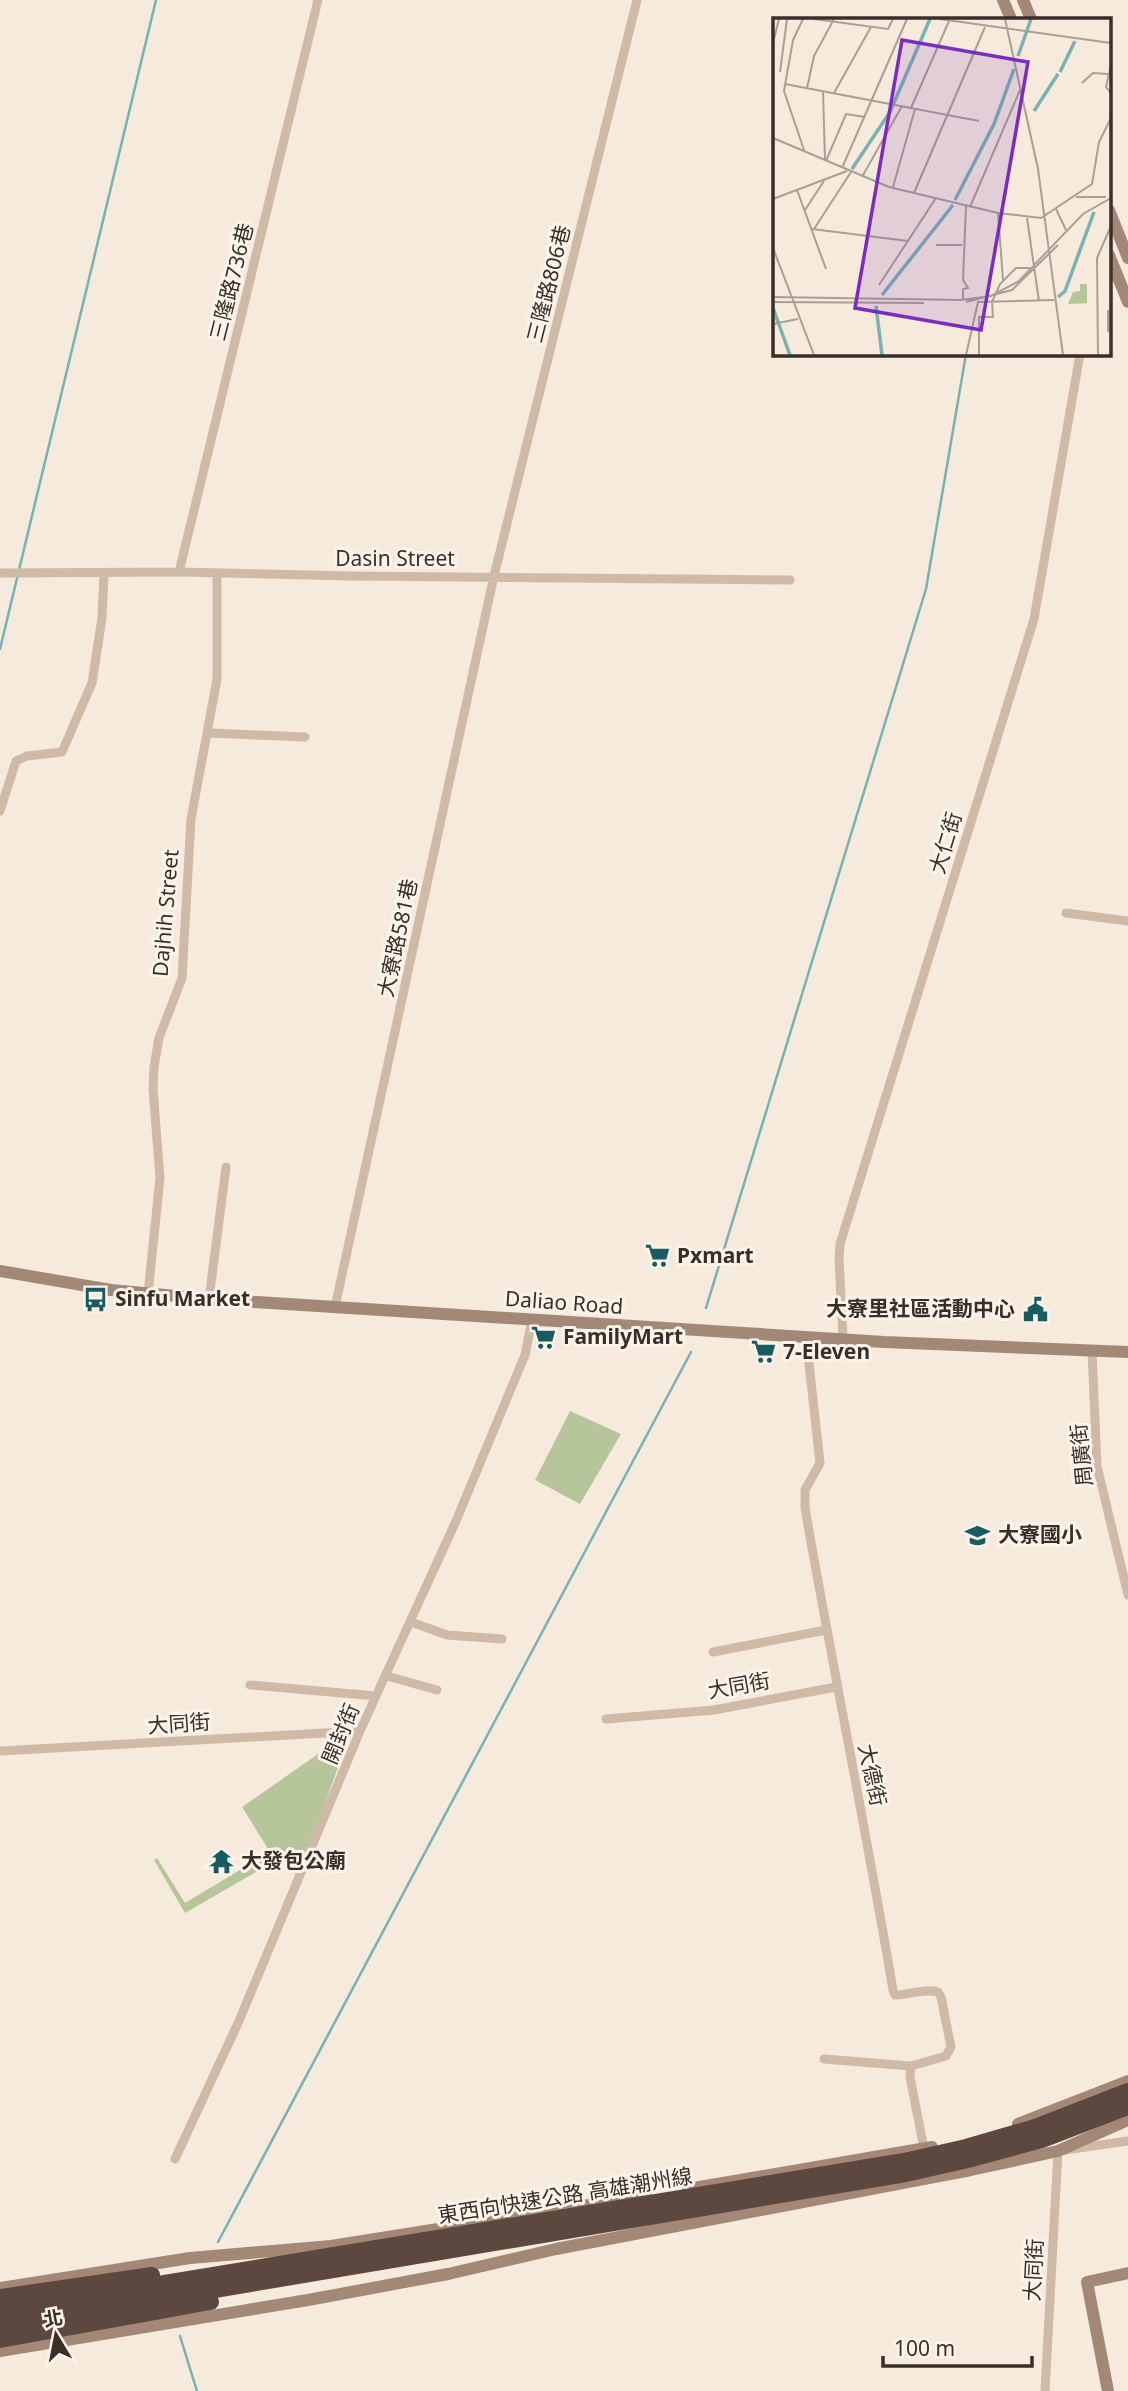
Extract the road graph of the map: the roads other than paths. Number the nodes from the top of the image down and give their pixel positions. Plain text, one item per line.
1 (318, 0) edge
2 (637, 0) edge
3 (1003, 0) edge
4 (1023, 0) edge
5 (1011, 18) edge
6 (1031, 18) edge
7 (1110, 213) edge
8 (1110, 257) edge
9 (1128, 258) edge
10 (1128, 302) edge
11 (1080, 355) edge
12 (179, 572) junction
13 (0, 573) edge
14 (104, 574) junction
15 (217, 574) junction
16 (494, 576) junction
17 (790, 580) dead end
18 (209, 733) junction
19 (305, 737) dead end
20 (0, 811) edge
21 (1066, 913) dead end
22 (1128, 921) edge
23 (226, 1167) dead end
24 (0, 1271) edge
25 (148, 1294) junction
26 (209, 1298) junction
27 (335, 1307) junction
28 (532, 1320) junction
29 (806, 1337) junction
30 (843, 1339) junction
31 (1092, 1351) junction
32 (1128, 1352) edge
33 (1128, 1595) edge
34 (411, 1622) junction
35 (826, 1630) junction
36 (502, 1639) dead end
37 (713, 1651) dead end
38 (387, 1676) junction
39 (250, 1685) dead end
40 (836, 1687) junction
41 (438, 1690) dead end
42 (376, 1696) junction
43 (606, 1720) dead end
44 (360, 1731) junction
45 (0, 1751) edge
46 (824, 2059) dead end
47 (911, 2067) junction
48 (1128, 2081) edge
49 (1128, 2091) edge
50 (1128, 2107) edge
51 (1128, 2120) edge
52 (1128, 2141) edge
53 (924, 2149) junction
54 (1058, 2151) junction
55 (175, 2160) dead end
56 (468, 2248) junction
57 (329, 2256) junction
58 (1128, 2273) edge
59 (0, 2288) edge
60 (0, 2297) edge
61 (0, 2310) edge
62 (0, 2326) edge
63 (0, 2340) edge
64 (0, 2351) edge
65 (1045, 2391) edge
66 (1108, 2391) edge

1 - 12 street, 三隆路736巷
2 - 16 street, 三隆路806巷
3 - 5 main road
4 - 6 main road
7 - 9 main road
8 - 10 main road
11 - 30 street, 大仁街
12 - 14 street, Dasin Street
12 - 15 street, Dasin Street
13 - 14 street, Dasin Street
14 - 20 street
15 - 16 street, Dasin Street
15 - 18 street, Dajhih Street
16 - 17 street, Dasin Street
16 - 27 street, 大寮路581巷
18 - 19 street
18 - 25 street, Dajhih Street
21 - 22 street
23 - 26 street
24 - 25 main road, Daliao Road
25 - 26 main road, Daliao Road
26 - 27 main road, Daliao Road
27 - 28 main road, Daliao Road
28 - 29 main road, Daliao Road
28 - 34 street, 開封街
29 - 30 main road, Daliao Road
29 - 35 street, 大德街
30 - 31 main road, Daliao Road
31 - 32 main road, Daliao Road
31 - 33 street, 周廣街
34 - 36 street
34 - 38 street, 開封街
35 - 37 street
35 - 40 street, 大德街
38 - 41 street
38 - 42 street, 開封街
39 - 42 street
40 - 43 street, 大同街
40 - 47 street, 大德街
42 - 44 street, 開封街
44 - 45 street, 大同街
44 - 55 street, 開封街
46 - 47 street
47 - 53 street
48 - 53 main road
49 - 57 highway, 東西向快速公路 高雄潮州線
50 - 56 highway, 東西向快速公路 高雄潮州線
51 - 54 main road
52 - 54 street
53 - 59 main road
54 - 64 main road
54 - 65 street, 大同街
56 - 62 highway, 東西向快速公路 高雄潮州線
56 - 63 highway
57 - 60 highway
57 - 61 highway, 東西向快速公路 高雄潮州線
58 - 66 main road

